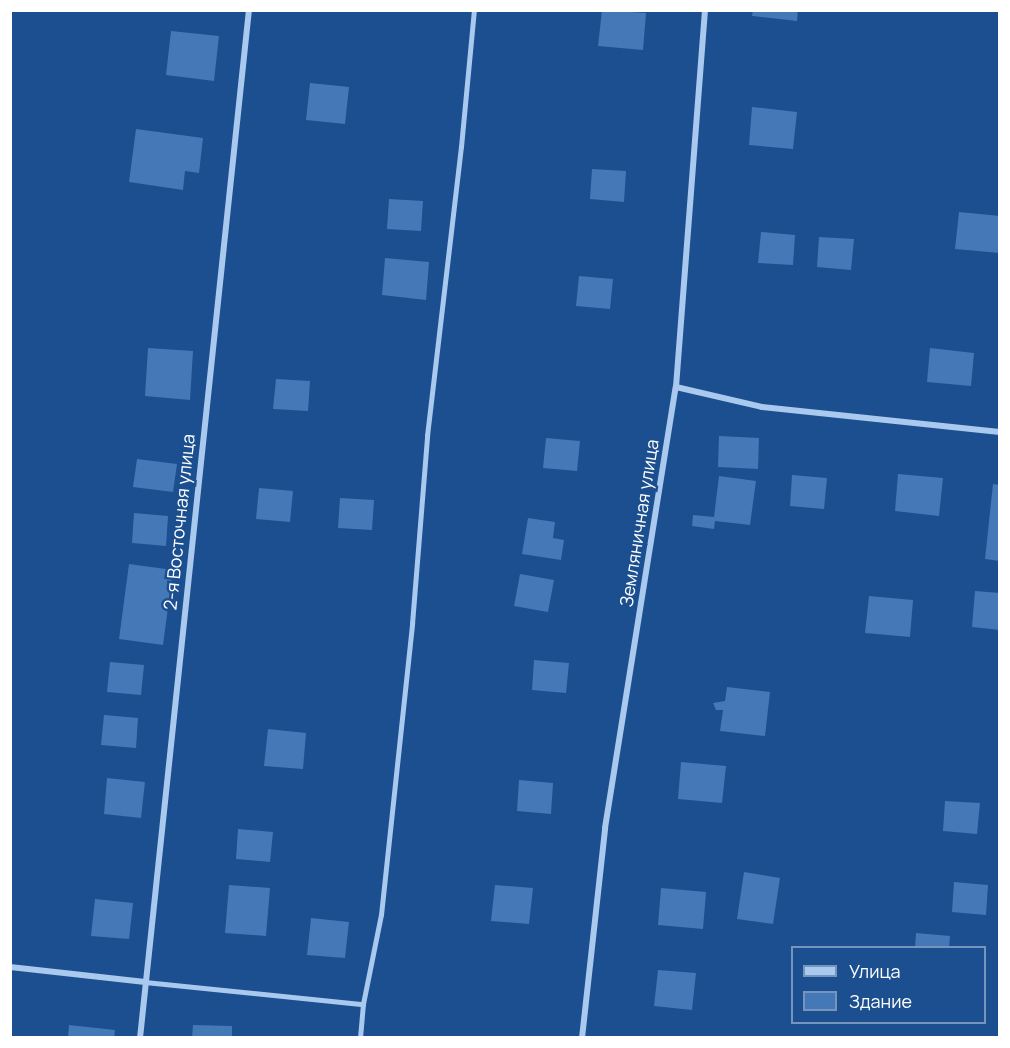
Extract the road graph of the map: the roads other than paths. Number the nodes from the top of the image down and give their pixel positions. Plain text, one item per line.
1 (249, 10) edge
2 (474, 10) edge
3 (705, 10) edge
4 (676, 387) junction
5 (999, 432) edge
6 (10, 967) edge
7 (145, 982) junction
8 (363, 1004) junction
9 (140, 1038) edge
10 (360, 1038) edge
11 (582, 1038) edge

1 - 7 street, 2-я Восточная улица
2 - 8 lane
3 - 4 street, Земляничная улица
4 - 5 street
4 - 11 street, Земляничная улица
6 - 7 street
7 - 8 lane
7 - 9 street, 2-я Восточная улица
8 - 10 lane

